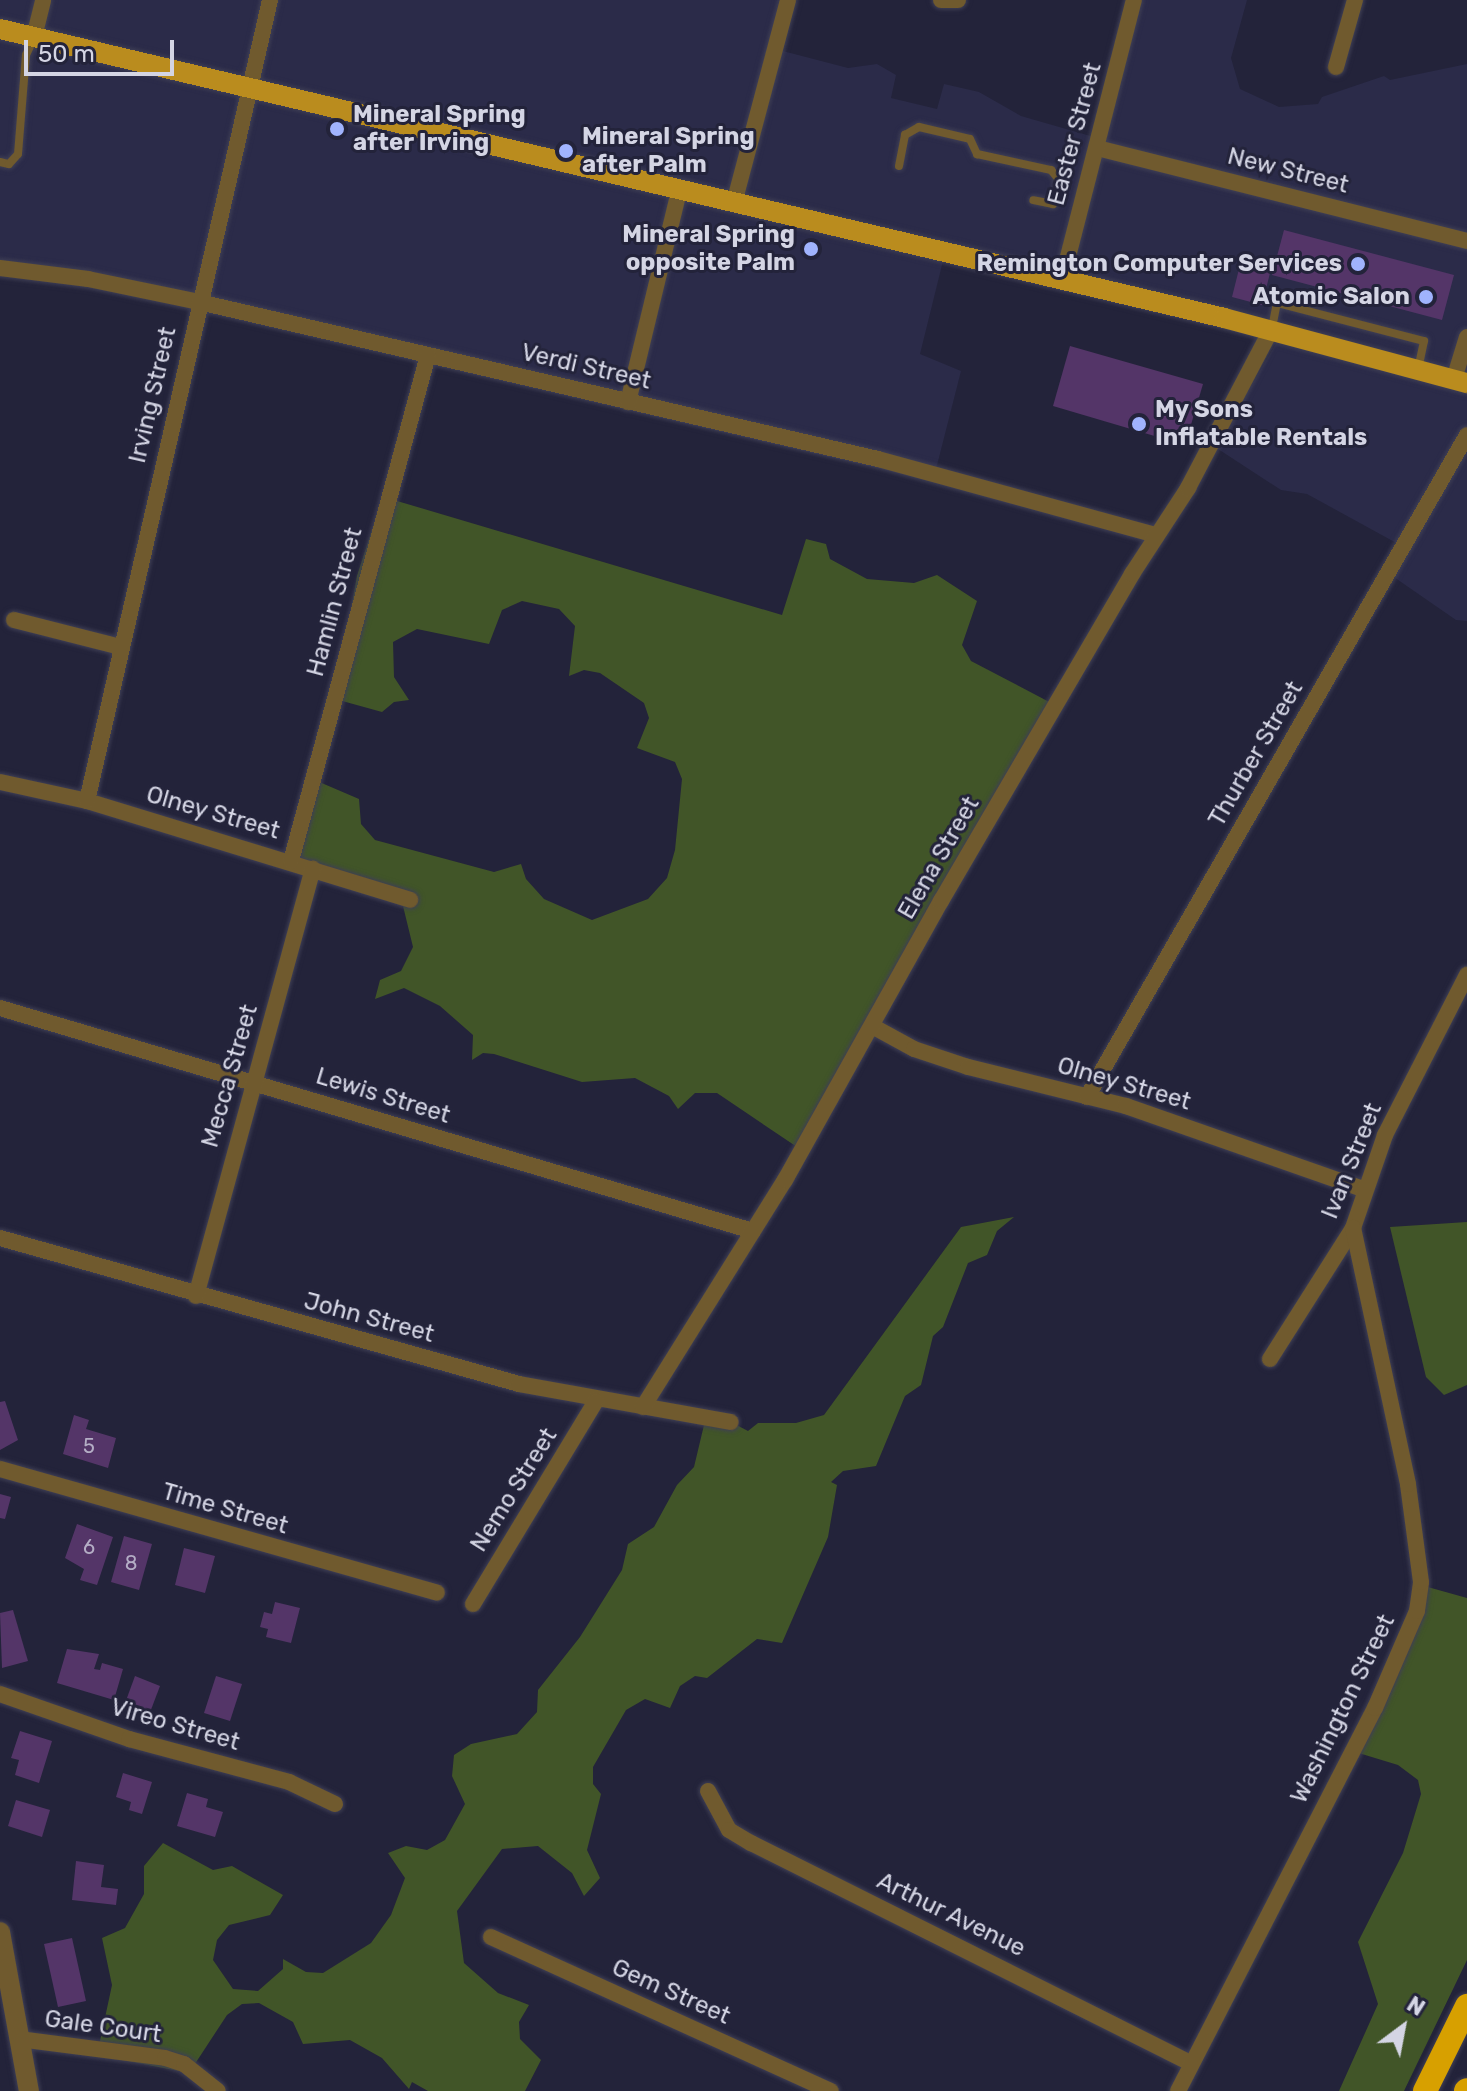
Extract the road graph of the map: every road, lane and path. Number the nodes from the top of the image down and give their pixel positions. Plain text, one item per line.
1 (43, 0) edge
2 (270, 0) edge
3 (788, 0) edge
4 (941, 0) edge
5 (958, 0) edge
6 (1134, 0) edge
7 (1355, 0) edge
8 (0, 29) edge
9 (34, 37) junction
10 (1336, 67) dead end
11 (249, 89) junction
12 (1097, 148) junction
13 (0, 162) edge
14 (899, 166) dead end
15 (679, 191) junction
16 (1033, 200) dead end
17 (734, 203) junction
18 (1467, 241) edge
19 (0, 268) edge
20 (1062, 280) junction
21 (199, 302) junction
22 (1271, 330) junction
23 (1467, 337) edge
24 (428, 355) junction
25 (1418, 370) junction
26 (1460, 381) edge
27 (628, 402) junction
28 (1467, 435) edge
29 (1156, 535) junction
30 (14, 620) dead end
31 (121, 647) junction
32 (0, 782) edge
33 (87, 801) junction
34 (291, 861) junction
35 (313, 869) junction
36 (410, 900) dead end
37 (1467, 975) edge
38 (0, 1008) edge
39 (872, 1026) junction
40 (254, 1082) junction
41 (1087, 1097) junction
42 (1363, 1189) junction
43 (1353, 1228) junction
44 (753, 1231) junction
45 (0, 1238) edge
46 (196, 1296) junction
47 (1270, 1359) dead end
48 (596, 1401) junction
49 (643, 1407) junction
50 (731, 1422) dead end
51 (0, 1469) edge
52 (437, 1593) dead end
53 (473, 1604) dead end
54 (0, 1694) edge
55 (708, 1791) dead end
56 (335, 1804) dead end
57 (0, 1932) edge
58 (491, 1937) dead end
59 (1467, 2006) edge
60 (19, 2039) junction
61 (1191, 2063) junction
62 (29, 2091) edge
63 (218, 2091) edge
64 (831, 2091) edge
65 (1178, 2091) edge
66 (1425, 2091) edge

1 - 9 street
2 - 11 street, Irving Street
3 - 17 street
4 - 5 street
6 - 12 street, Easter Street
7 - 10 street
8 - 9 main road
9 - 11 main road
9 - 13 lane
11 - 15 main road
11 - 21 street, Irving Street
12 - 18 street, New Street
12 - 20 street, Easter Street
14 - 16 lane
15 - 17 main road
15 - 27 street
17 - 20 main road
19 - 21 street, Verdi Street
20 - 22 main road
21 - 24 street, Verdi Street
21 - 31 street, Irving Street
22 - 25 main road
22 - 25 lane
22 - 29 street, Elena Street
23 - 26 street
24 - 27 street, Verdi Street
24 - 34 street, Hamlin Street
25 - 26 main road
27 - 29 street, Verdi Street
28 - 41 street, Thurber Street
29 - 39 street, Elena Street
30 - 31 street
31 - 33 street, Irving Street
32 - 33 street, Olney Street
33 - 34 street, Olney Street
34 - 35 street, Olney Street
35 - 36 street, Olney Street
35 - 40 street, Mecca Street
37 - 42 street, Ivan Street
38 - 40 street, Lewis Street
39 - 41 street, Olney Street
39 - 44 street, Elena Street
40 - 44 street, Lewis Street
40 - 46 street, Mecca Street
41 - 42 street, Olney Street
42 - 43 street, Ivan Street
43 - 47 street, Ivan Street
43 - 61 street, Washington Street
44 - 49 street, Elena Street
45 - 46 street, John Street
46 - 48 street, John Street
48 - 49 street, John Street
48 - 53 street, Nemo Street
49 - 50 street, John Street
51 - 52 street, Time Street
54 - 56 street, Vireo Street
55 - 61 street, Arthur Avenue
57 - 60 street
58 - 64 street, Gem Street
59 - 66 highway
60 - 62 street
60 - 63 street, Gale Court
61 - 65 street, Washington Street

